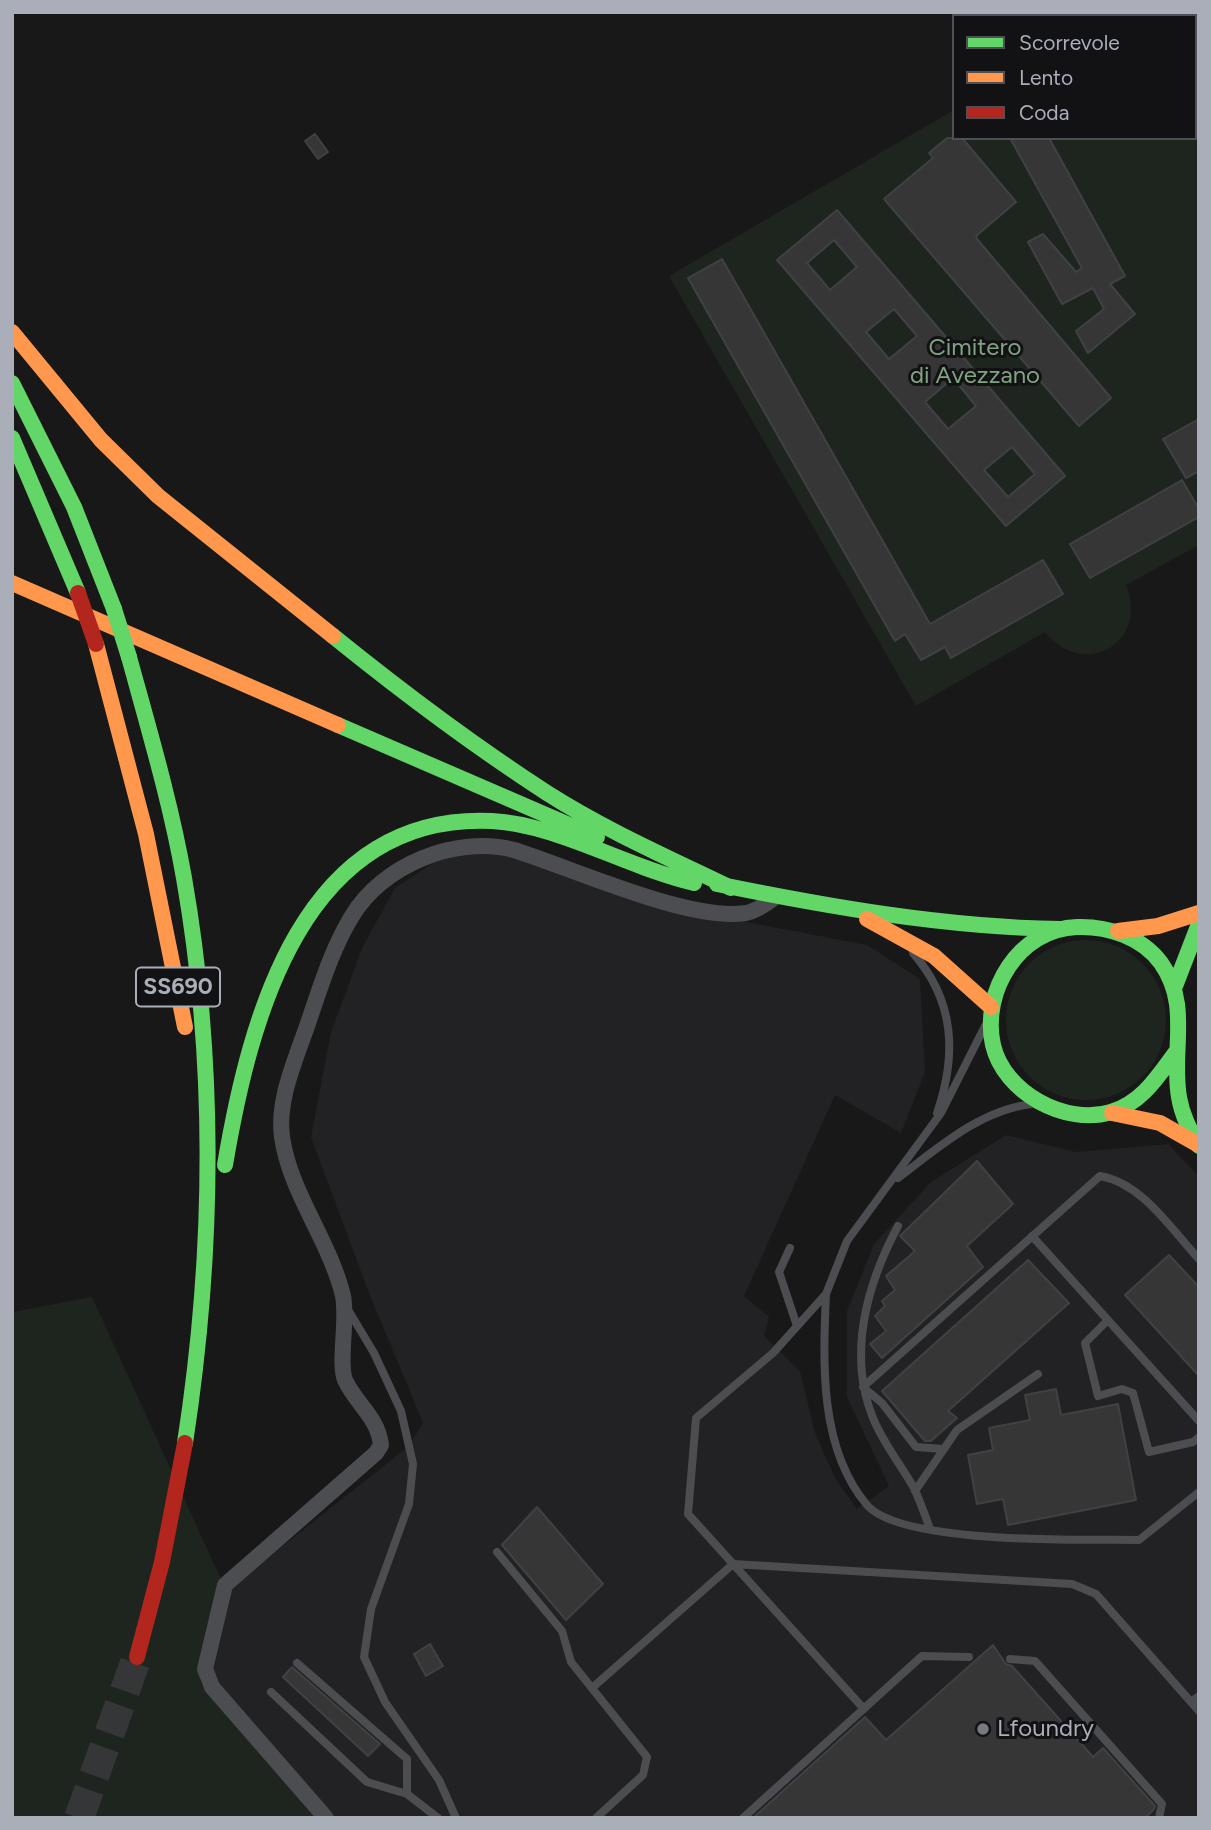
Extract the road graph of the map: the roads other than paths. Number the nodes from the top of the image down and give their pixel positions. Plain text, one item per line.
1 (12, 332) edge
2 (12, 383) edge
3 (12, 438) edge
4 (12, 583) edge
5 (731, 888) junction
6 (774, 898) junction
7 (841, 909) junction
8 (1199, 913) edge
9 (1199, 924) edge
10 (885, 927) junction
11 (1060, 929) junction
12 (1118, 931) junction
13 (1175, 986) junction
14 (990, 1012) junction
15 (1176, 1052) junction
16 (1038, 1103) junction
17 (1111, 1113) junction
18 (932, 1127) junction
19 (1198, 1145) edge
20 (890, 1184) junction
21 (898, 1226) dead end
22 (1032, 1236) junction
23 (790, 1248) dead end
24 (1199, 1259) edge
25 (826, 1294) junction
26 (345, 1304) junction
27 (1108, 1320) junction
28 (797, 1326) junction
29 (200, 1338) junction
30 (1038, 1374) dead end
31 (863, 1387) junction
32 (1199, 1421) edge
33 (1199, 1437) edge
34 (944, 1449) junction
35 (915, 1491) junction
36 (1199, 1492) edge
37 (930, 1529) junction
38 (497, 1552) dead end
39 (733, 1564) junction
40 (137, 1657) tunnel mouth
41 (969, 1657) dead end
42 (1010, 1658) dead end
43 (297, 1663) dead end
44 (592, 1688) junction
45 (271, 1692) dead end
46 (1199, 1696) edge
47 (1191, 1702) junction
48 (864, 1709) junction
49 (1199, 1711) edge
50 (407, 1794) junction
51 (326, 1818) edge
52 (438, 1818) edge
53 (456, 1818) edge
54 (596, 1818) edge
55 (743, 1818) edge
56 (1159, 1818) edge

1 - 5 main road
2 - 29 main road, SS690, bridge
3 - 29 main road, SS690, bridge
4 - 5 main road
5 - 6 main road
5 - 29 main road
6 - 7 main road
6 - 26 street
7 - 10 main road
7 - 11 main road
8 - 12 main road
9 - 13 main road
10 - 14 main road
10 - 18 lane
11 - 12 main road
11 - 14 main road
12 - 13 main road
13 - 15 main road
14 - 16 main road
14 - 18 lane
15 - 17 main road
15 - 19 main road
16 - 17 main road
16 - 20 lane
17 - 19 main road
18 - 20 lane
20 - 25 lane
21 - 31 lane
22 - 24 lane
22 - 27 lane
22 - 31 lane
23 - 28 lane
25 - 28 lane
25 - 37 lane
26 - 51 street
26 - 53 lane
27 - 32 lane
27 - 33 lane
28 - 39 lane
29 - 40 main road, SS690
30 - 34 lane
31 - 34 lane
31 - 35 lane
34 - 35 lane
35 - 37 lane
36 - 37 lane
38 - 44 lane
39 - 44 lane
39 - 47 lane
39 - 48 lane
41 - 48 lane
42 - 56 lane
43 - 50 lane
44 - 54 lane
45 - 50 lane
46 - 47 lane
47 - 49 lane
48 - 55 lane
50 - 52 lane

